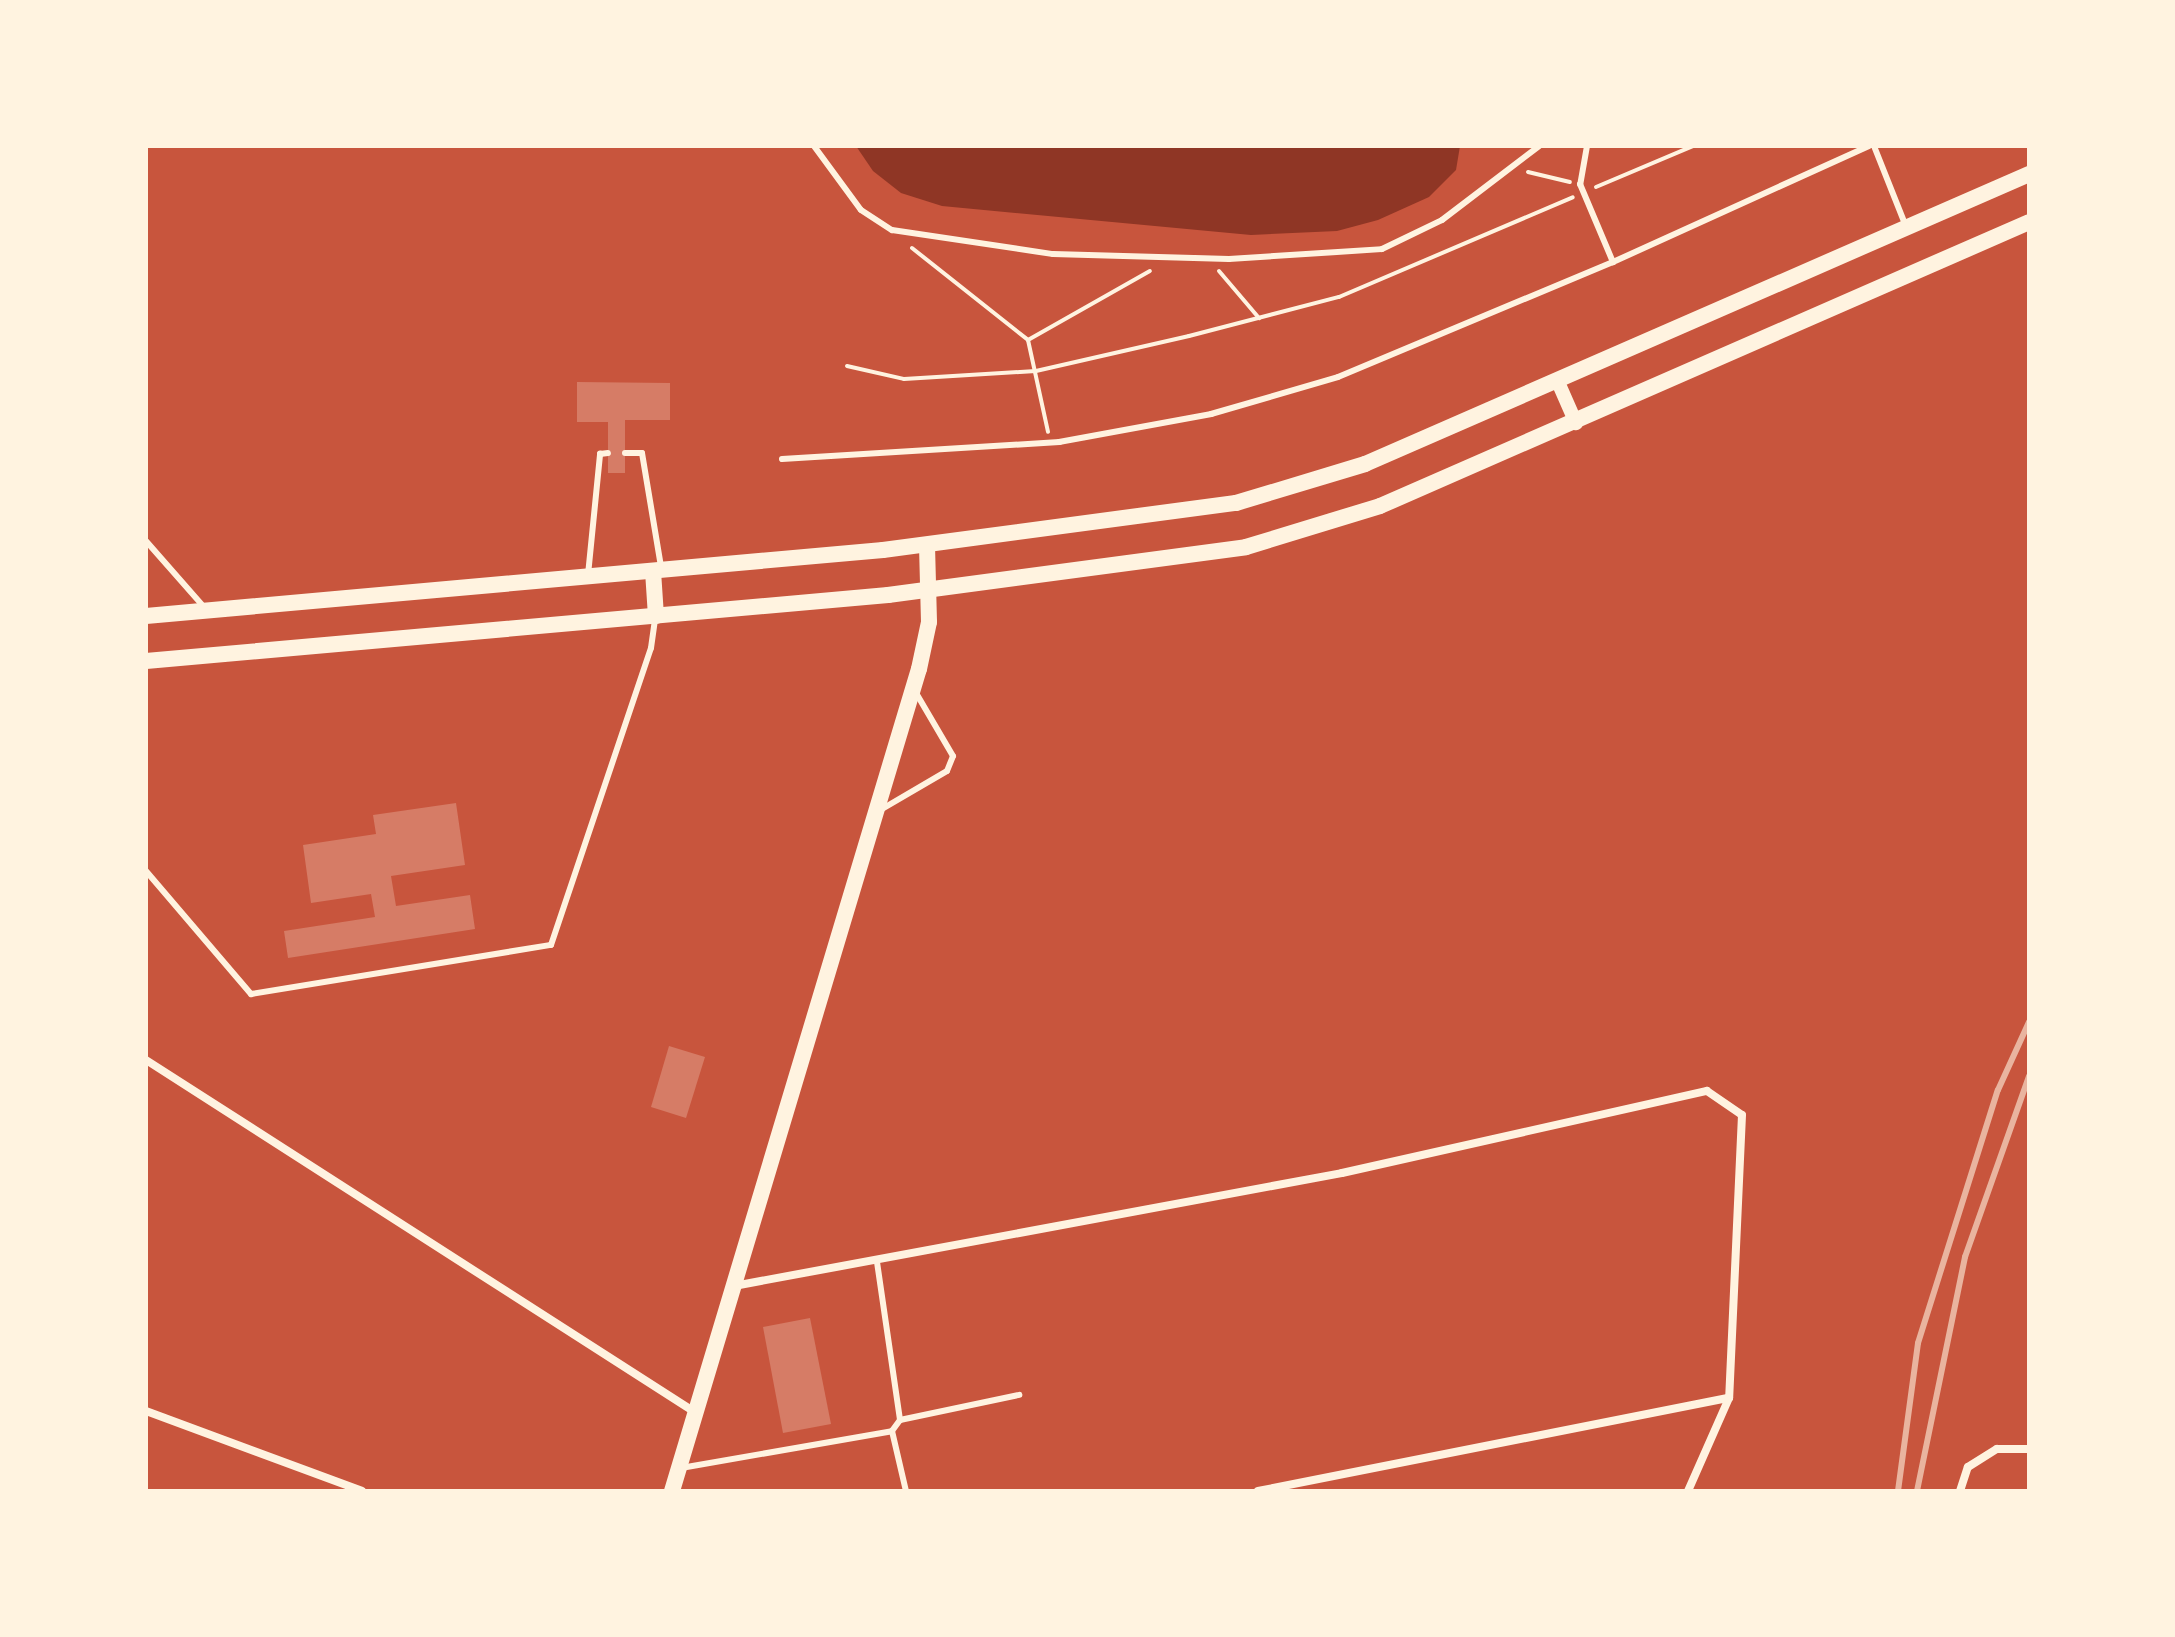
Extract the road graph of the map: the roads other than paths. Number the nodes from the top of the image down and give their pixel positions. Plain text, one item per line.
1 (814, 146) edge
2 (1539, 146) edge
3 (1587, 146) edge
4 (1872, 146) edge
5 (2029, 174) edge
6 (2029, 222) edge
7 (1906, 227) junction
8 (1613, 262) junction
9 (1558, 382) junction
10 (1576, 423) junction
11 (608, 453) dead end
12 (625, 453) dead end
13 (782, 459) dead end
14 (146, 541) edge
15 (927, 545) junction
16 (657, 571) junction
17 (588, 575) junction
18 (930, 590) junction
19 (206, 609) junction
20 (146, 616) edge
21 (656, 616) junction
22 (146, 661) edge
23 (913, 688) junction
24 (876, 813) junction
25 (146, 871) edge
26 (146, 1060) edge
27 (877, 1262) junction
28 (734, 1286) junction
29 (1019, 1395) dead end
30 (1729, 1398) junction
31 (146, 1411) edge
32 (696, 1413) junction
33 (900, 1420) junction
34 (892, 1431) junction
35 (2029, 1449) edge
36 (679, 1468) junction
37 (362, 1491) edge
38 (672, 1491) edge
39 (906, 1491) edge
40 (1258, 1491) edge
41 (1688, 1491) edge
42 (1960, 1491) edge

1 - 2 lane
3 - 8 lane
4 - 7 lane
4 - 8 lane
5 - 7 main road
6 - 10 main road
7 - 9 main road
8 - 13 lane
9 - 10 street
9 - 15 main road
10 - 18 main road
11 - 17 lane
12 - 16 lane
14 - 19 lane
15 - 16 main road
15 - 18 main road
16 - 17 main road
16 - 21 main road
17 - 19 main road
18 - 21 main road
18 - 23 main road
19 - 20 main road
21 - 22 main road
21 - 25 lane
23 - 24 main road
23 - 24 lane
24 - 28 main road
26 - 32 street
27 - 28 street
27 - 30 street
27 - 33 lane
28 - 32 main road
29 - 33 lane
30 - 40 street
30 - 41 street
31 - 37 street
32 - 36 main road
33 - 34 lane
34 - 36 lane
34 - 39 lane
35 - 42 street
36 - 38 main road

